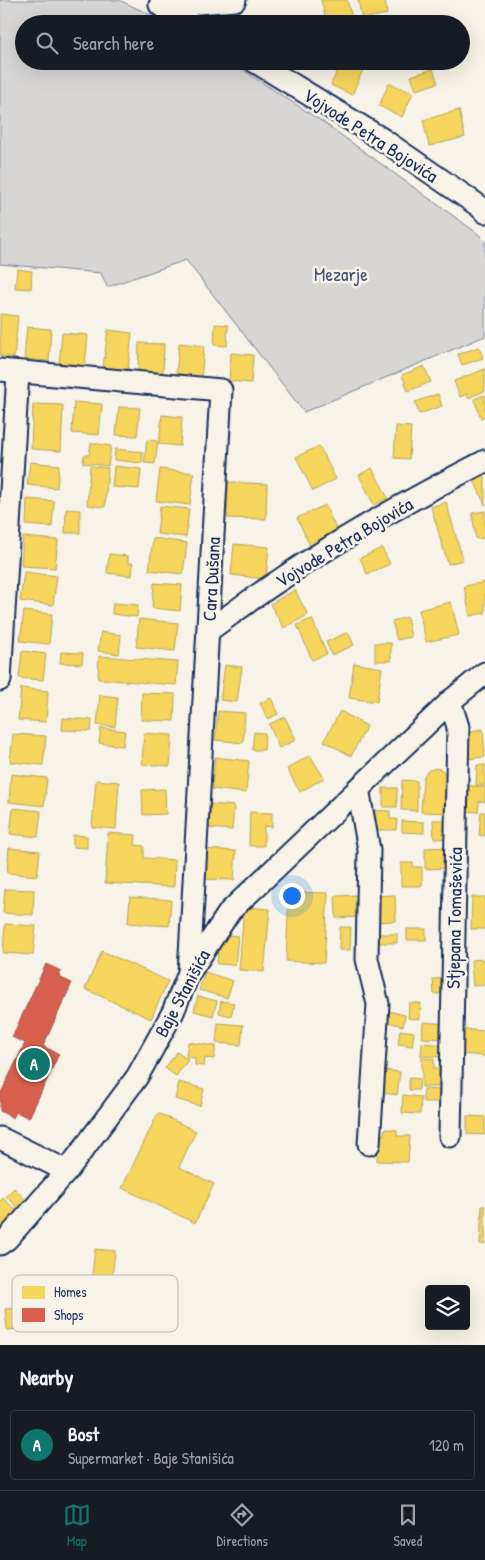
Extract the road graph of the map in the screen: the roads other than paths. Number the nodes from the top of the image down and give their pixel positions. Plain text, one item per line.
1 (235, 0) edge
2 (156, 3) edge
3 (177, 15) edge
4 (269, 70) edge
5 (485, 212) edge
6 (9, 371) edge
7 (485, 461) edge
8 (208, 631) junction
9 (485, 673) edge
10 (0, 680) edge
11 (450, 701) junction
12 (358, 788) junction
13 (189, 973) junction
14 (450, 1136) dead end
15 (0, 1138) edge
16 (369, 1144) dead end
17 (67, 1171) junction
18 (0, 1244) edge

1 - 2 street
2 - 3 street
4 - 5 street, Vojvode Petra Bojovića
6 - 8 street, Cara Dušana
6 - 10 street, Cara Dušana
7 - 8 street, Vojvode Petra Bojovića
8 - 13 street, Cara Dušana
9 - 11 street, Baje Stanišića
11 - 12 street, Baje Stanišića
11 - 14 street, Stjepana Tomaševića
12 - 13 street, Baje Stanišića
12 - 16 street
13 - 17 street, Baje Stanišića
15 - 17 street
17 - 18 street, Baje Stanišića

